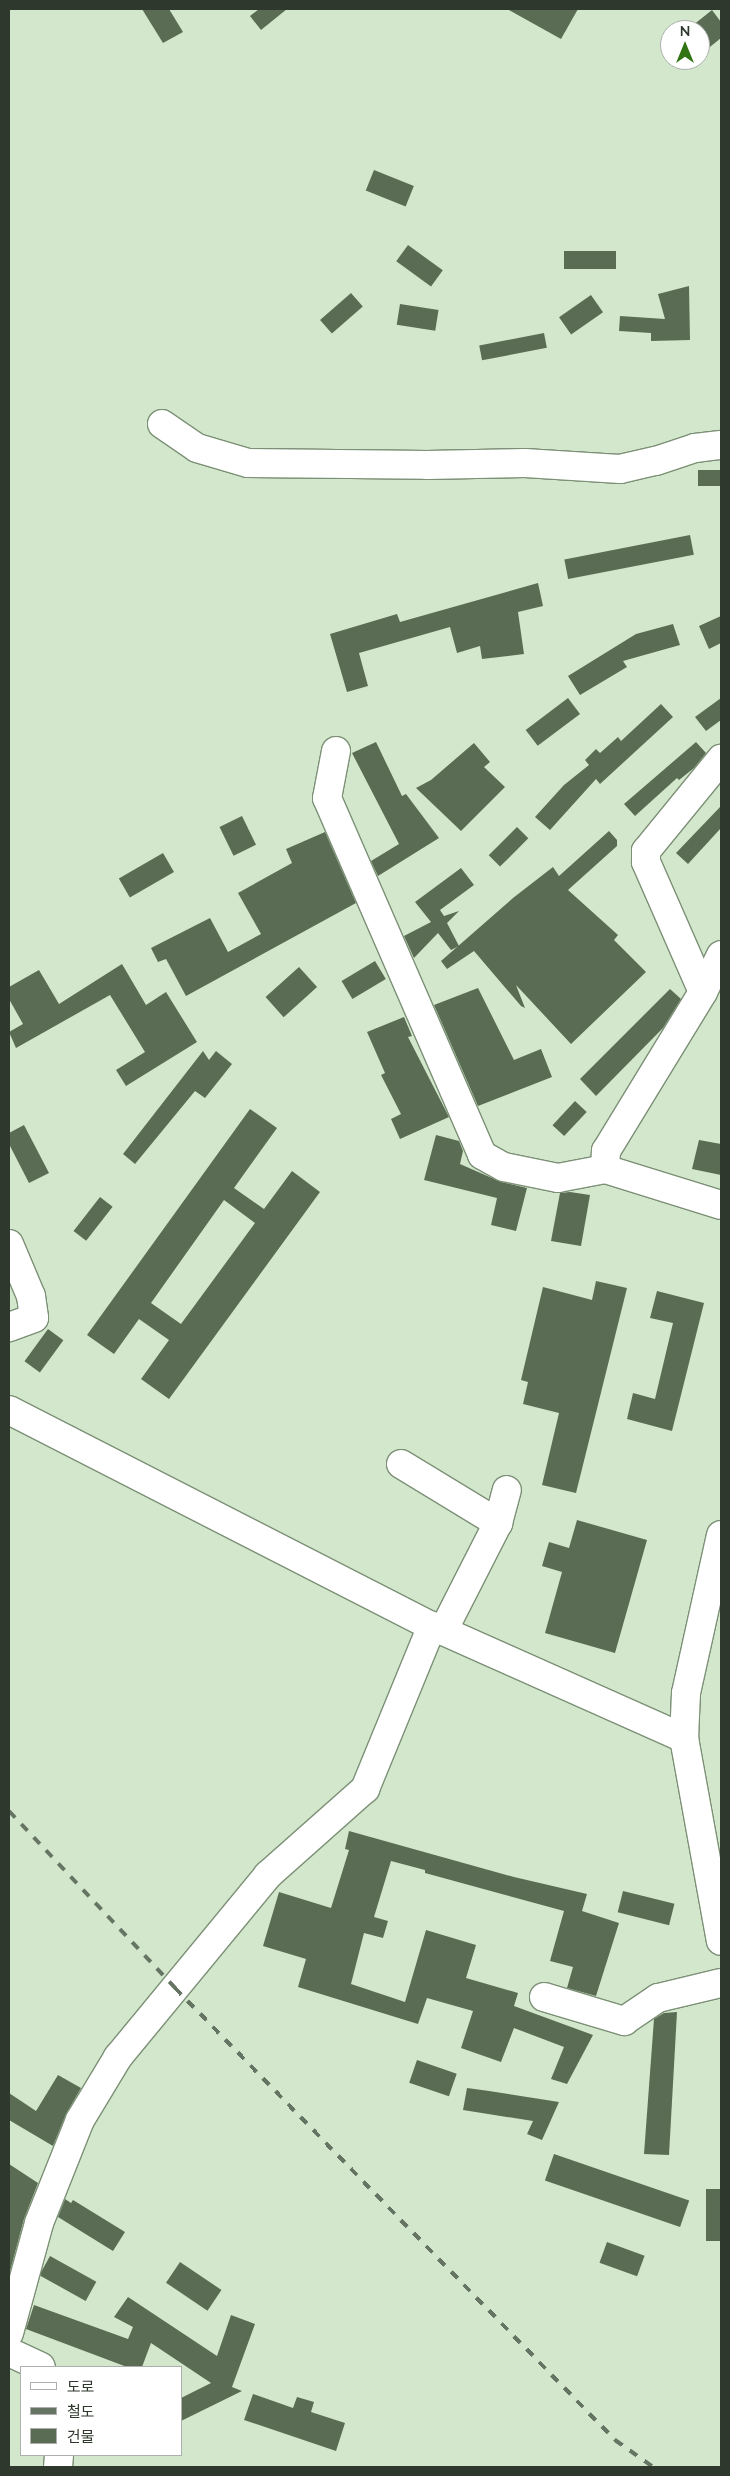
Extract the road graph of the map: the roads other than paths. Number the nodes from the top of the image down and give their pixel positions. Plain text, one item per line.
1 (162, 424) dead end
2 (721, 445) edge
3 (336, 751) dead end
4 (721, 759) edge
5 (721, 955) edge
6 (703, 992) junction
7 (605, 1169) junction
8 (721, 1205) edge
9 (9, 1244) edge
10 (9, 1327) edge
11 (9, 1410) edge
12 (400, 1464) dead end
13 (507, 1490) dead end
14 (498, 1523) junction
15 (721, 1535) edge
16 (438, 1628) junction
17 (684, 1738) junction
18 (721, 1941) edge
19 (721, 1984) edge
20 (544, 1997) dead end
21 (9, 2333) edge
22 (9, 2352) edge
23 (39, 2366) edge

1 - 2 street
3 - 7 street
4 - 6 street
5 - 6 street
6 - 7 street
7 - 8 street
9 - 10 street
11 - 16 street
12 - 14 street
13 - 14 street
14 - 16 street
15 - 17 street
16 - 17 street
16 - 21 street
17 - 18 street
19 - 20 street
22 - 23 street

